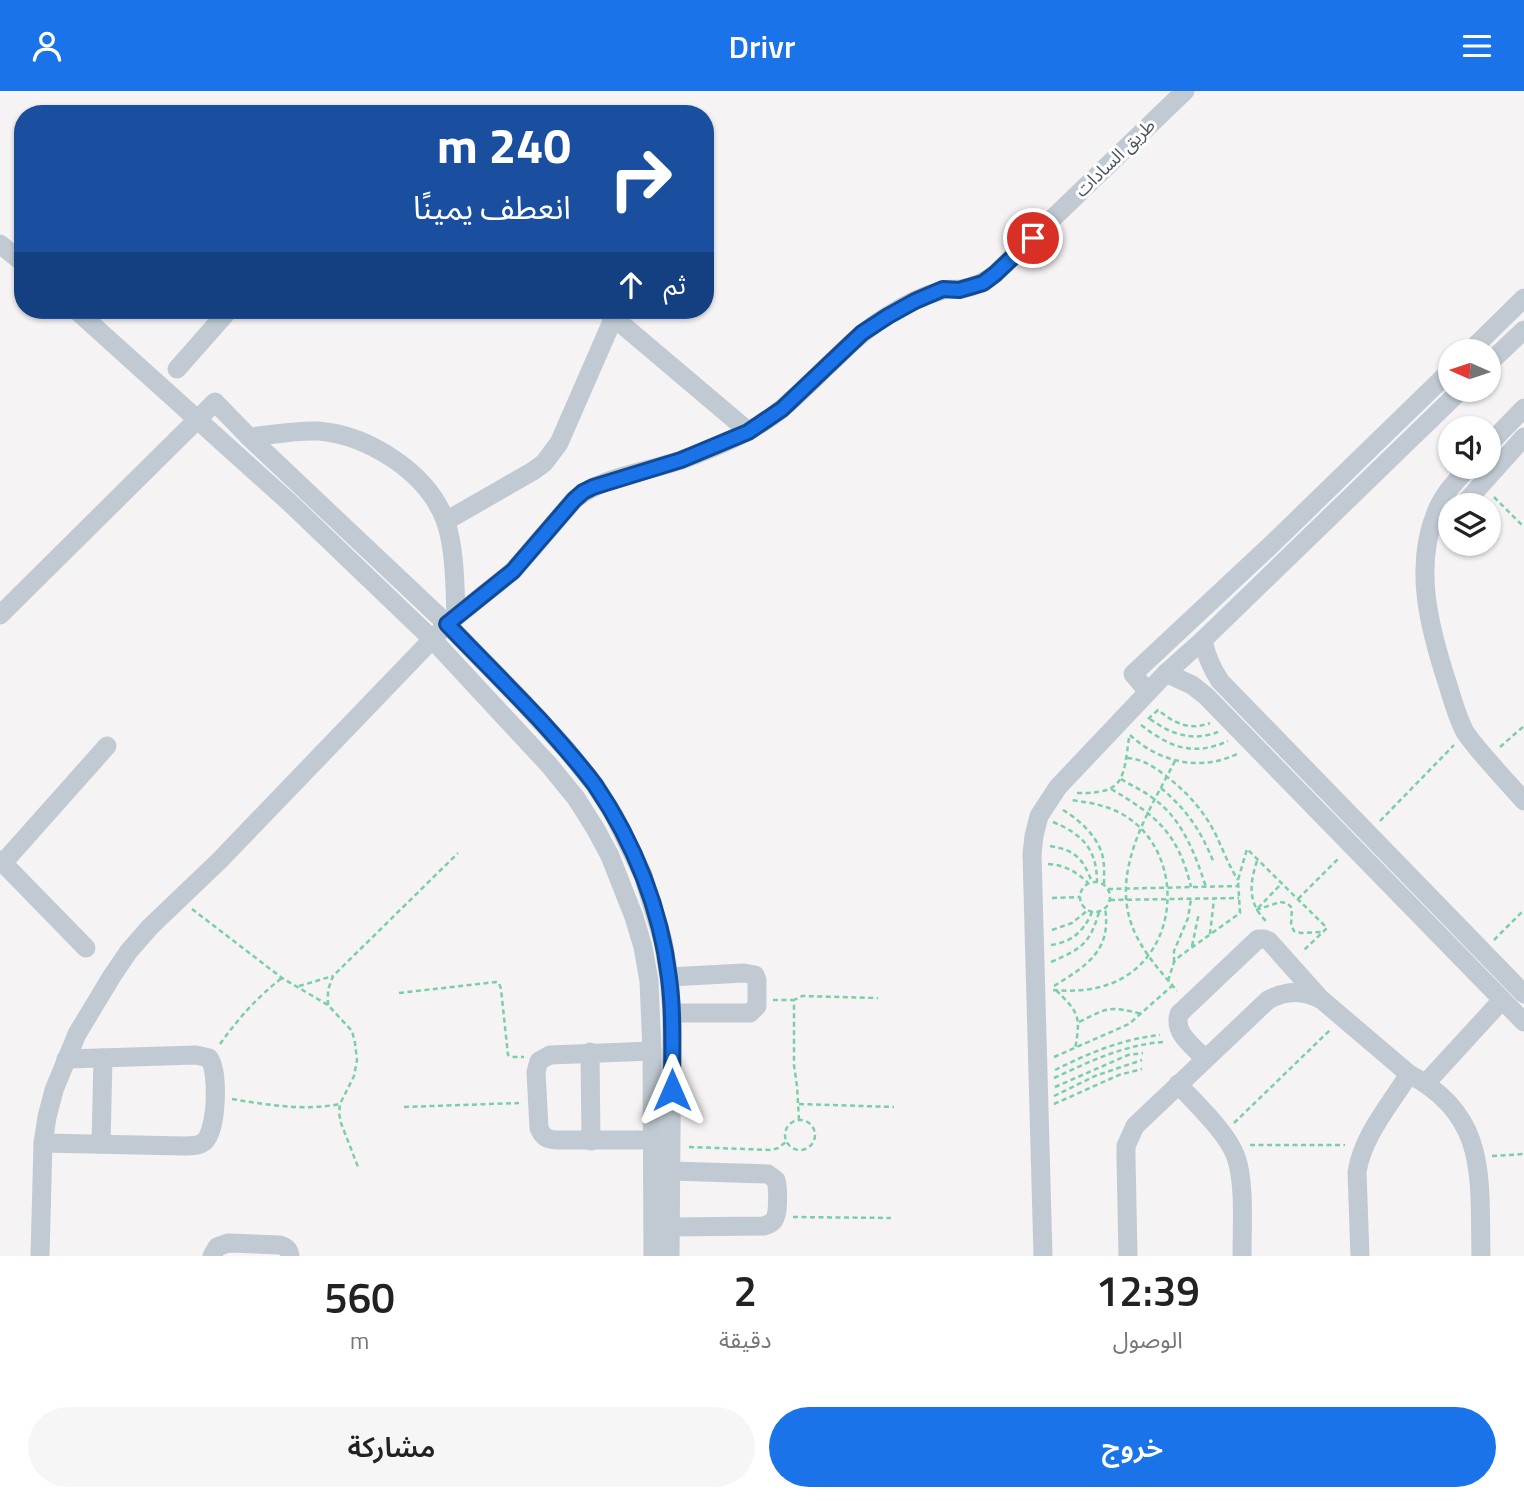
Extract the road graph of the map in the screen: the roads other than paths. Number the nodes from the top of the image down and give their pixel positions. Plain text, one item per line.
1 (1185, 91) edge
2 (0, 244) edge
3 (14, 256) edge
4 (1524, 298) edge
5 (86, 319) edge
6 (221, 319) edge
7 (607, 319) edge
8 (615, 319) edge
9 (1524, 330) edge
10 (1482, 339) edge
11 (1502, 351) edge
12 (177, 369) dead end
13 (1438, 383) edge
14 (1448, 403) edge
15 (1524, 408) edge
16 (197, 420) junction
17 (748, 432) junction
18 (1501, 432) edge
19 (249, 437) junction
20 (1524, 437) edge
21 (1458, 479) edge
22 (1473, 493) edge
23 (446, 521) junction
24 (1438, 525) edge
25 (1430, 531) junction
26 (0, 615) edge
27 (451, 620) junction
28 (433, 640) junction
29 (1203, 640) junction
30 (1166, 673) junction
31 (1220, 681) junction
32 (1148, 692) junction
33 (1206, 696) junction
34 (107, 746) dead end
35 (1524, 801) edge
36 (1, 861) edge
37 (86, 948) dead end
38 (669, 977) junction
39 (1524, 994) edge
40 (1322, 1000) junction
41 (1502, 1000) junction
42 (672, 1013) junction
43 (1524, 1022) edge
44 (652, 1051) junction
45 (590, 1052) junction
46 (103, 1058) junction
47 (66, 1059) junction
48 (1205, 1059) junction
49 (1418, 1079) junction
50 (1178, 1084) junction
51 (652, 1140) junction
52 (591, 1141) junction
53 (43, 1143) junction
54 (101, 1145) junction
55 (671, 1171) junction
56 (671, 1227) junction
57 (41, 1255) edge
58 (212, 1256) edge
59 (290, 1256) edge
60 (653, 1256) edge
61 (670, 1256) edge
62 (1043, 1256) edge
63 (1128, 1256) edge
64 (1242, 1256) edge
65 (1360, 1256) edge
66 (1480, 1256) edge

1 - 17 street, طريق السادات
2 - 3 street
4 - 10 street
5 - 16 street
6 - 12 street
7 - 23 street
8 - 17 street
9 - 11 street
13 - 32 street
14 - 29 street
15 - 18 street
16 - 19 street
16 - 26 street
16 - 28 street
17 - 27 street, طريق السادات
19 - 23 street
19 - 27 street
20 - 22 street
21 - 25 street
23 - 27 street
24 - 25 street
25 - 35 street
27 - 28 street, طريق السادات
27 - 38 street
28 - 44 street
28 - 47 street, طريق السادات
29 - 30 street
29 - 31 street
30 - 32 street
30 - 33 street
31 - 33 street
31 - 39 street
32 - 62 street
33 - 41 street
34 - 36 street
36 - 37 street
38 - 42 street
38 - 42 street
40 - 48 street
40 - 48 street
40 - 49 street
41 - 43 street
41 - 49 street
42 - 55 street
44 - 45 street
44 - 51 street
45 - 52 street
45 - 52 street
46 - 47 street
46 - 54 street
46 - 54 street
47 - 53 street, طريق السادات
48 - 50 street
49 - 65 street
49 - 66 street
50 - 63 street
50 - 64 street
51 - 52 street
51 - 60 street
53 - 54 street
53 - 57 street, طريق السادات
55 - 56 street
55 - 56 street
56 - 61 street
58 - 59 street

